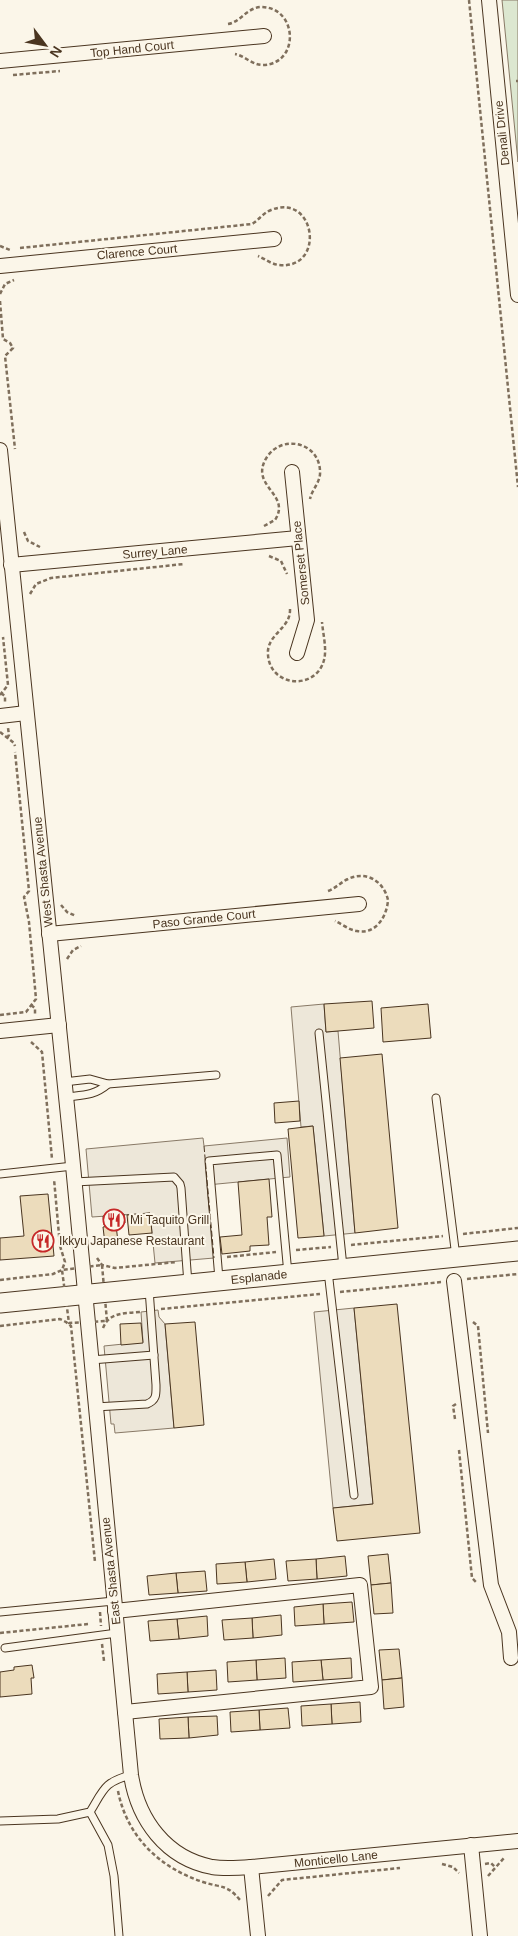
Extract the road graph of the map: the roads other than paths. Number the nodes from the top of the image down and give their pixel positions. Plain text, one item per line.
1 (489, 0) edge
2 (264, 36) dead end
3 (0, 61) edge
4 (514, 219) edge
5 (274, 239) dead end
6 (0, 266) edge
7 (518, 295) edge
8 (0, 450) edge
9 (292, 472) dead end
10 (2, 500) edge
11 (298, 538) junction
12 (11, 565) junction
13 (297, 653) dead end
14 (26, 713) junction
15 (0, 716) edge
16 (359, 904) dead end
17 (49, 934) junction
18 (58, 1025) junction
19 (0, 1031) edge
20 (318, 1033) dead end
21 (216, 1075) dead end
22 (64, 1082) junction
23 (108, 1084) junction
24 (66, 1097) junction
25 (436, 1098) dead end
26 (73, 1166) junction
27 (0, 1174) edge
28 (74, 1182) junction
29 (518, 1251) edge
30 (456, 1258) junction
31 (335, 1270) junction
32 (288, 1274) junction
33 (454, 1280) road end
34 (220, 1281) junction
35 (188, 1285) junction
36 (148, 1288) junction
37 (85, 1294) junction
38 (0, 1303) edge
39 (154, 1355) junction
40 (91, 1360) junction
41 (95, 1407) junction
42 (354, 1495) dead end
43 (115, 1606) junction
44 (0, 1612) edge
45 (117, 1633) junction
46 (5, 1648) dead end
47 (511, 1658) dead end
48 (125, 1712) junction
49 (131, 1775) junction
50 (90, 1812) junction
51 (0, 1821) edge
52 (162, 1840) joint
53 (518, 1841) edge
54 (471, 1845) junction
55 (251, 1867) junction
56 (118, 1936) edge
57 (258, 1936) edge
58 (480, 1936) edge

1 - 4 street, Denali Drive
2 - 3 street, Top Hand Court
4 - 7 street, Denali Drive
5 - 6 street, Clarence Court
8 - 10 street, West Shasta Avenue
9 - 11 street, Somerset Place
10 - 12 street, West Shasta Avenue
11 - 12 street, Surrey Lane
11 - 13 street, Somerset Place
12 - 14 street, West Shasta Avenue
14 - 15 street
14 - 17 street, West Shasta Avenue
16 - 17 street, Paso Grande Court
17 - 18 street, West Shasta Avenue
18 - 19 street
18 - 22 street, West Shasta Avenue
20 - 31 lane
21 - 23 lane
22 - 23 lane
22 - 24 street, West Shasta Avenue
23 - 24 lane
24 - 26 street, West Shasta Avenue
25 - 30 lane
26 - 27 lane
26 - 28 street, West Shasta Avenue
28 - 35 lane
28 - 37 street, West Shasta Avenue
29 - 30 main road, Esplanade
30 - 31 main road, Esplanade
31 - 32 main road, Esplanade
31 - 42 lane
32 - 34 main road, Esplanade
32 - 34 lane
33 - 47 street
34 - 35 main road, Esplanade
35 - 36 main road, Esplanade
36 - 37 main road, Esplanade
36 - 39 lane
37 - 38 main road, Esplanade
37 - 40 street, East Shasta Avenue
39 - 40 lane
39 - 41 lane
40 - 41 street, East Shasta Avenue
41 - 43 street, East Shasta Avenue
43 - 44 lane
43 - 45 street, East Shasta Avenue
43 - 48 street
45 - 46 lane
45 - 48 street, East Shasta Avenue
48 - 49 street, East Shasta Avenue
49 - 50 lane
49 - 52 street, East Shasta Avenue
50 - 51 lane
50 - 56 lane
52 - 55 street, Monticello Lane
53 - 54 street, Monticello Lane
54 - 55 street, Monticello Lane
54 - 58 street
55 - 57 street

